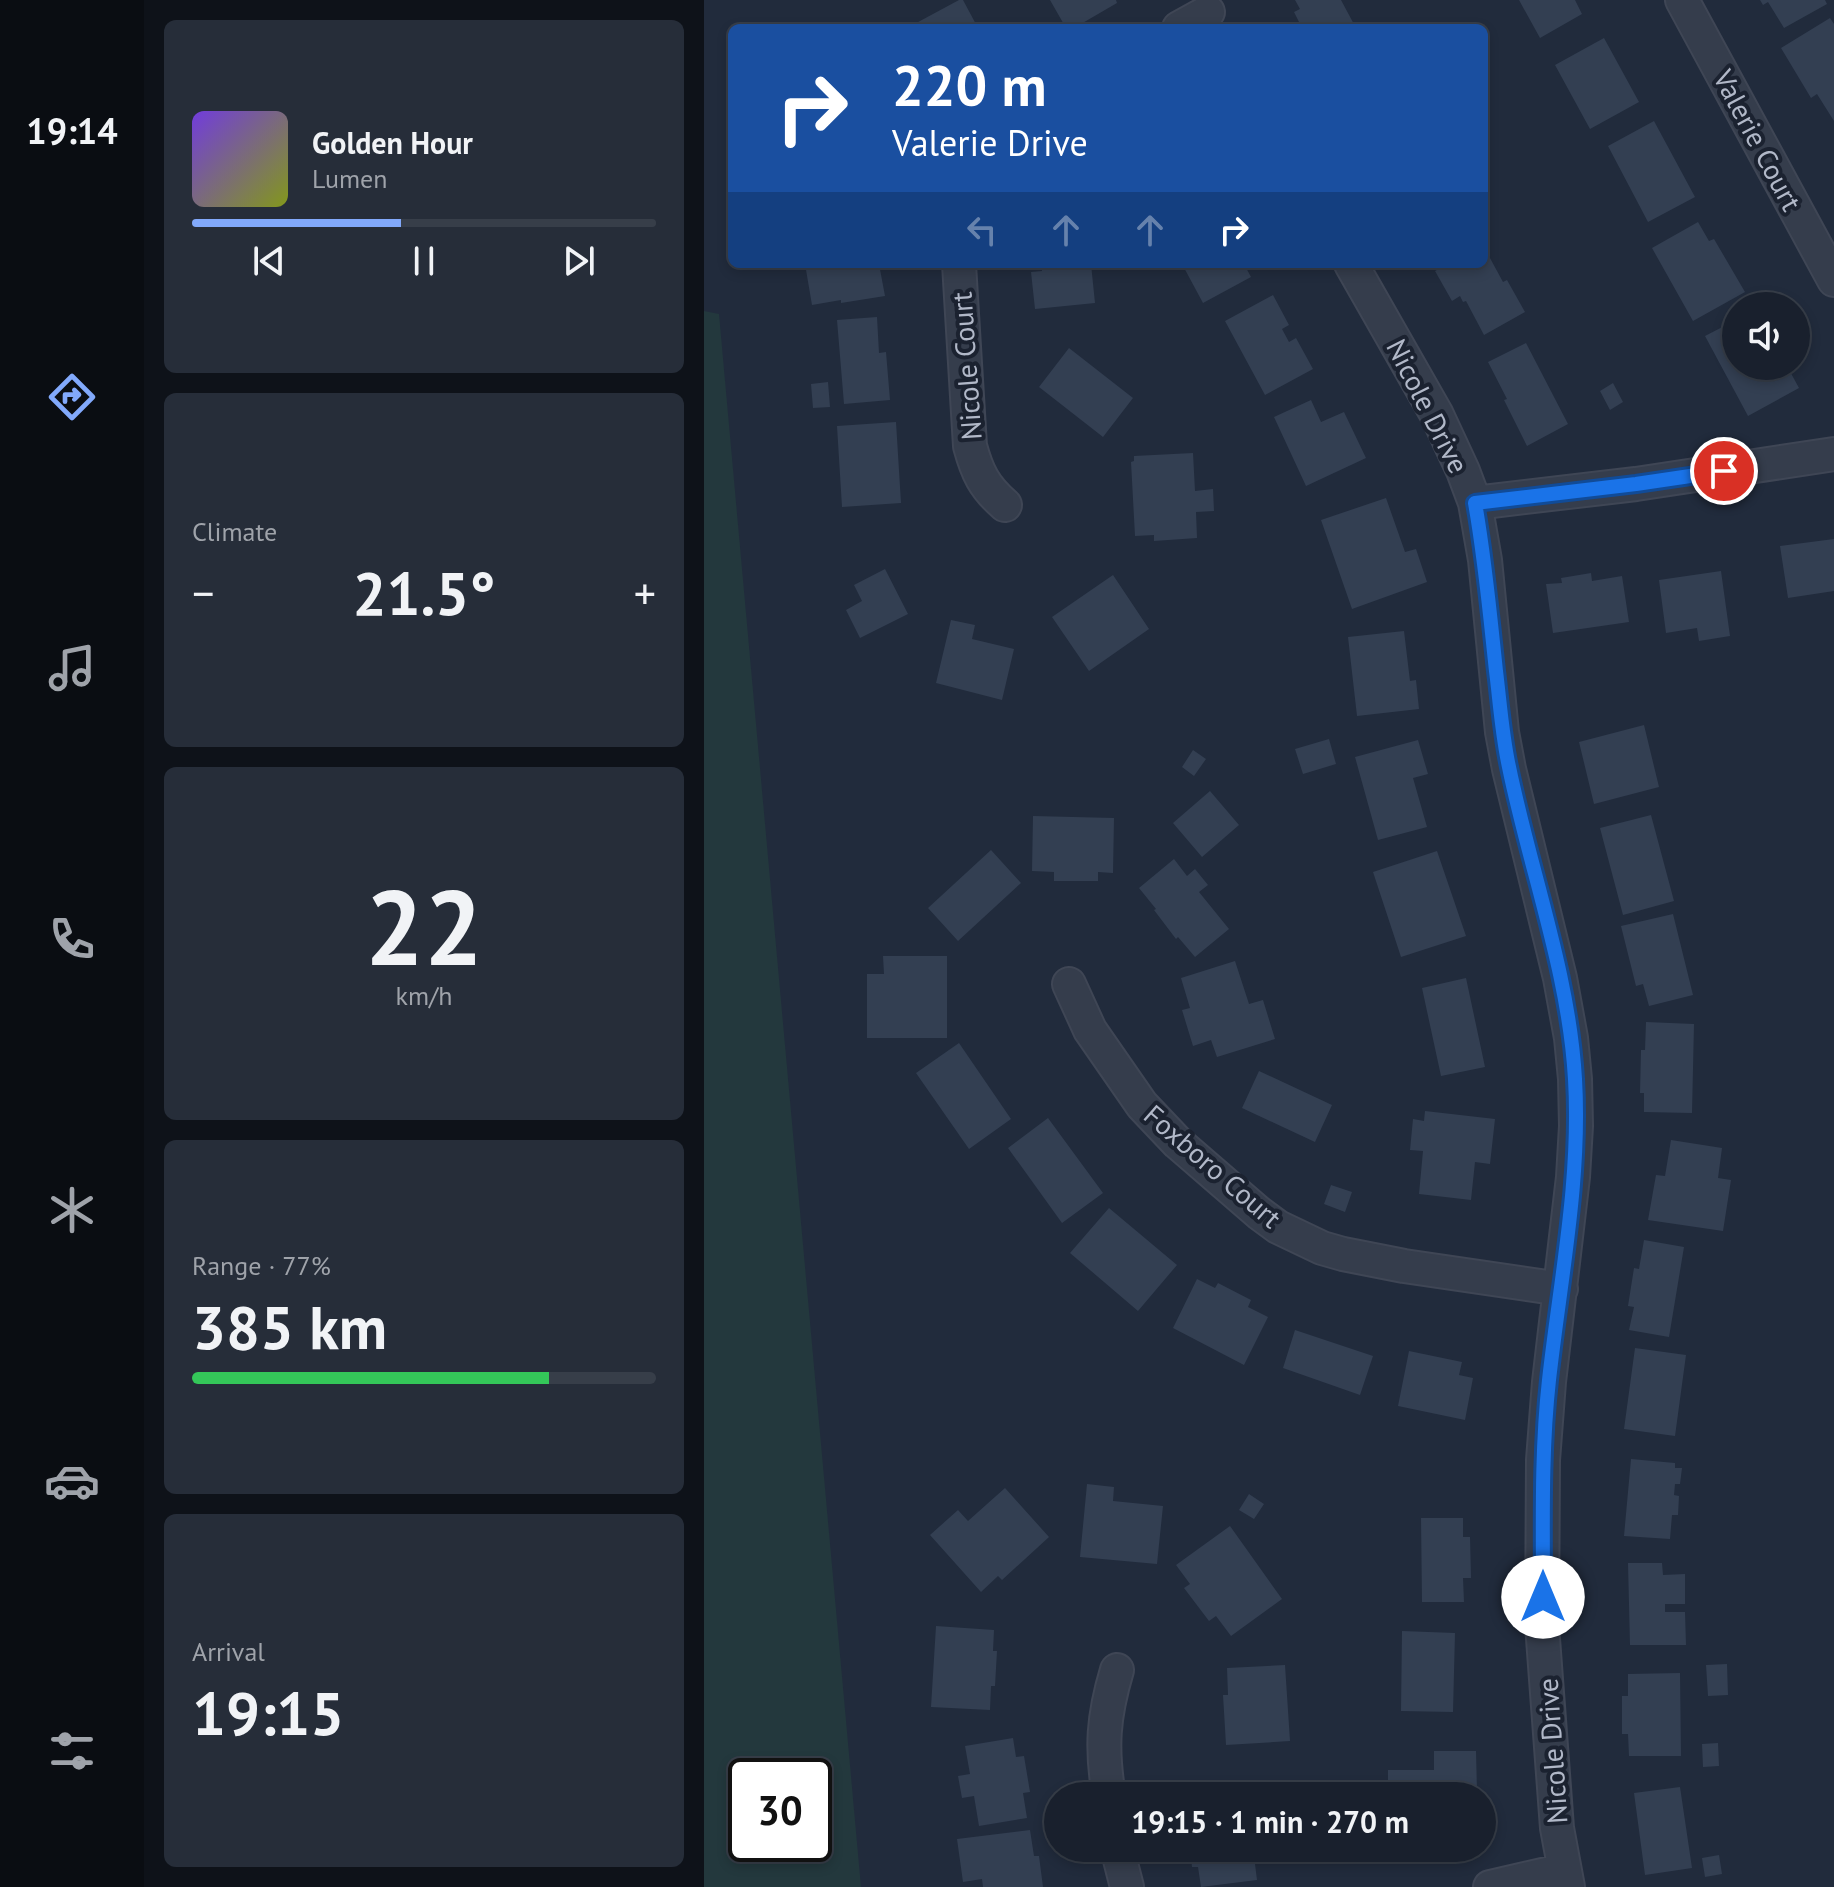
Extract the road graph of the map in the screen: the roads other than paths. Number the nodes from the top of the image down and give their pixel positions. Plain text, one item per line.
1 (1682, 0) edge
2 (1209, 13) edge
3 (1187, 24) edge
4 (959, 268) edge
5 (1353, 268) edge
6 (1834, 280) edge
7 (1834, 454) edge
8 (1475, 503) junction
9 (1005, 505) dead end
10 (1069, 984) dead end
11 (1561, 1289) junction
12 (1117, 1670) dead end
13 (1107, 1782) edge
14 (1121, 1862) edge
15 (1566, 1878) edge
16 (1127, 1887) edge
17 (1490, 1887) edge

1 - 6 street, Valerie Court
2 - 3 street
4 - 9 street, Nicole Court
5 - 8 street, Nicole Drive
7 - 8 street
8 - 11 street, Nicole Drive
10 - 11 street, Foxboro Court
11 - 15 street, Nicole Drive
12 - 13 street
14 - 16 street
15 - 17 street

